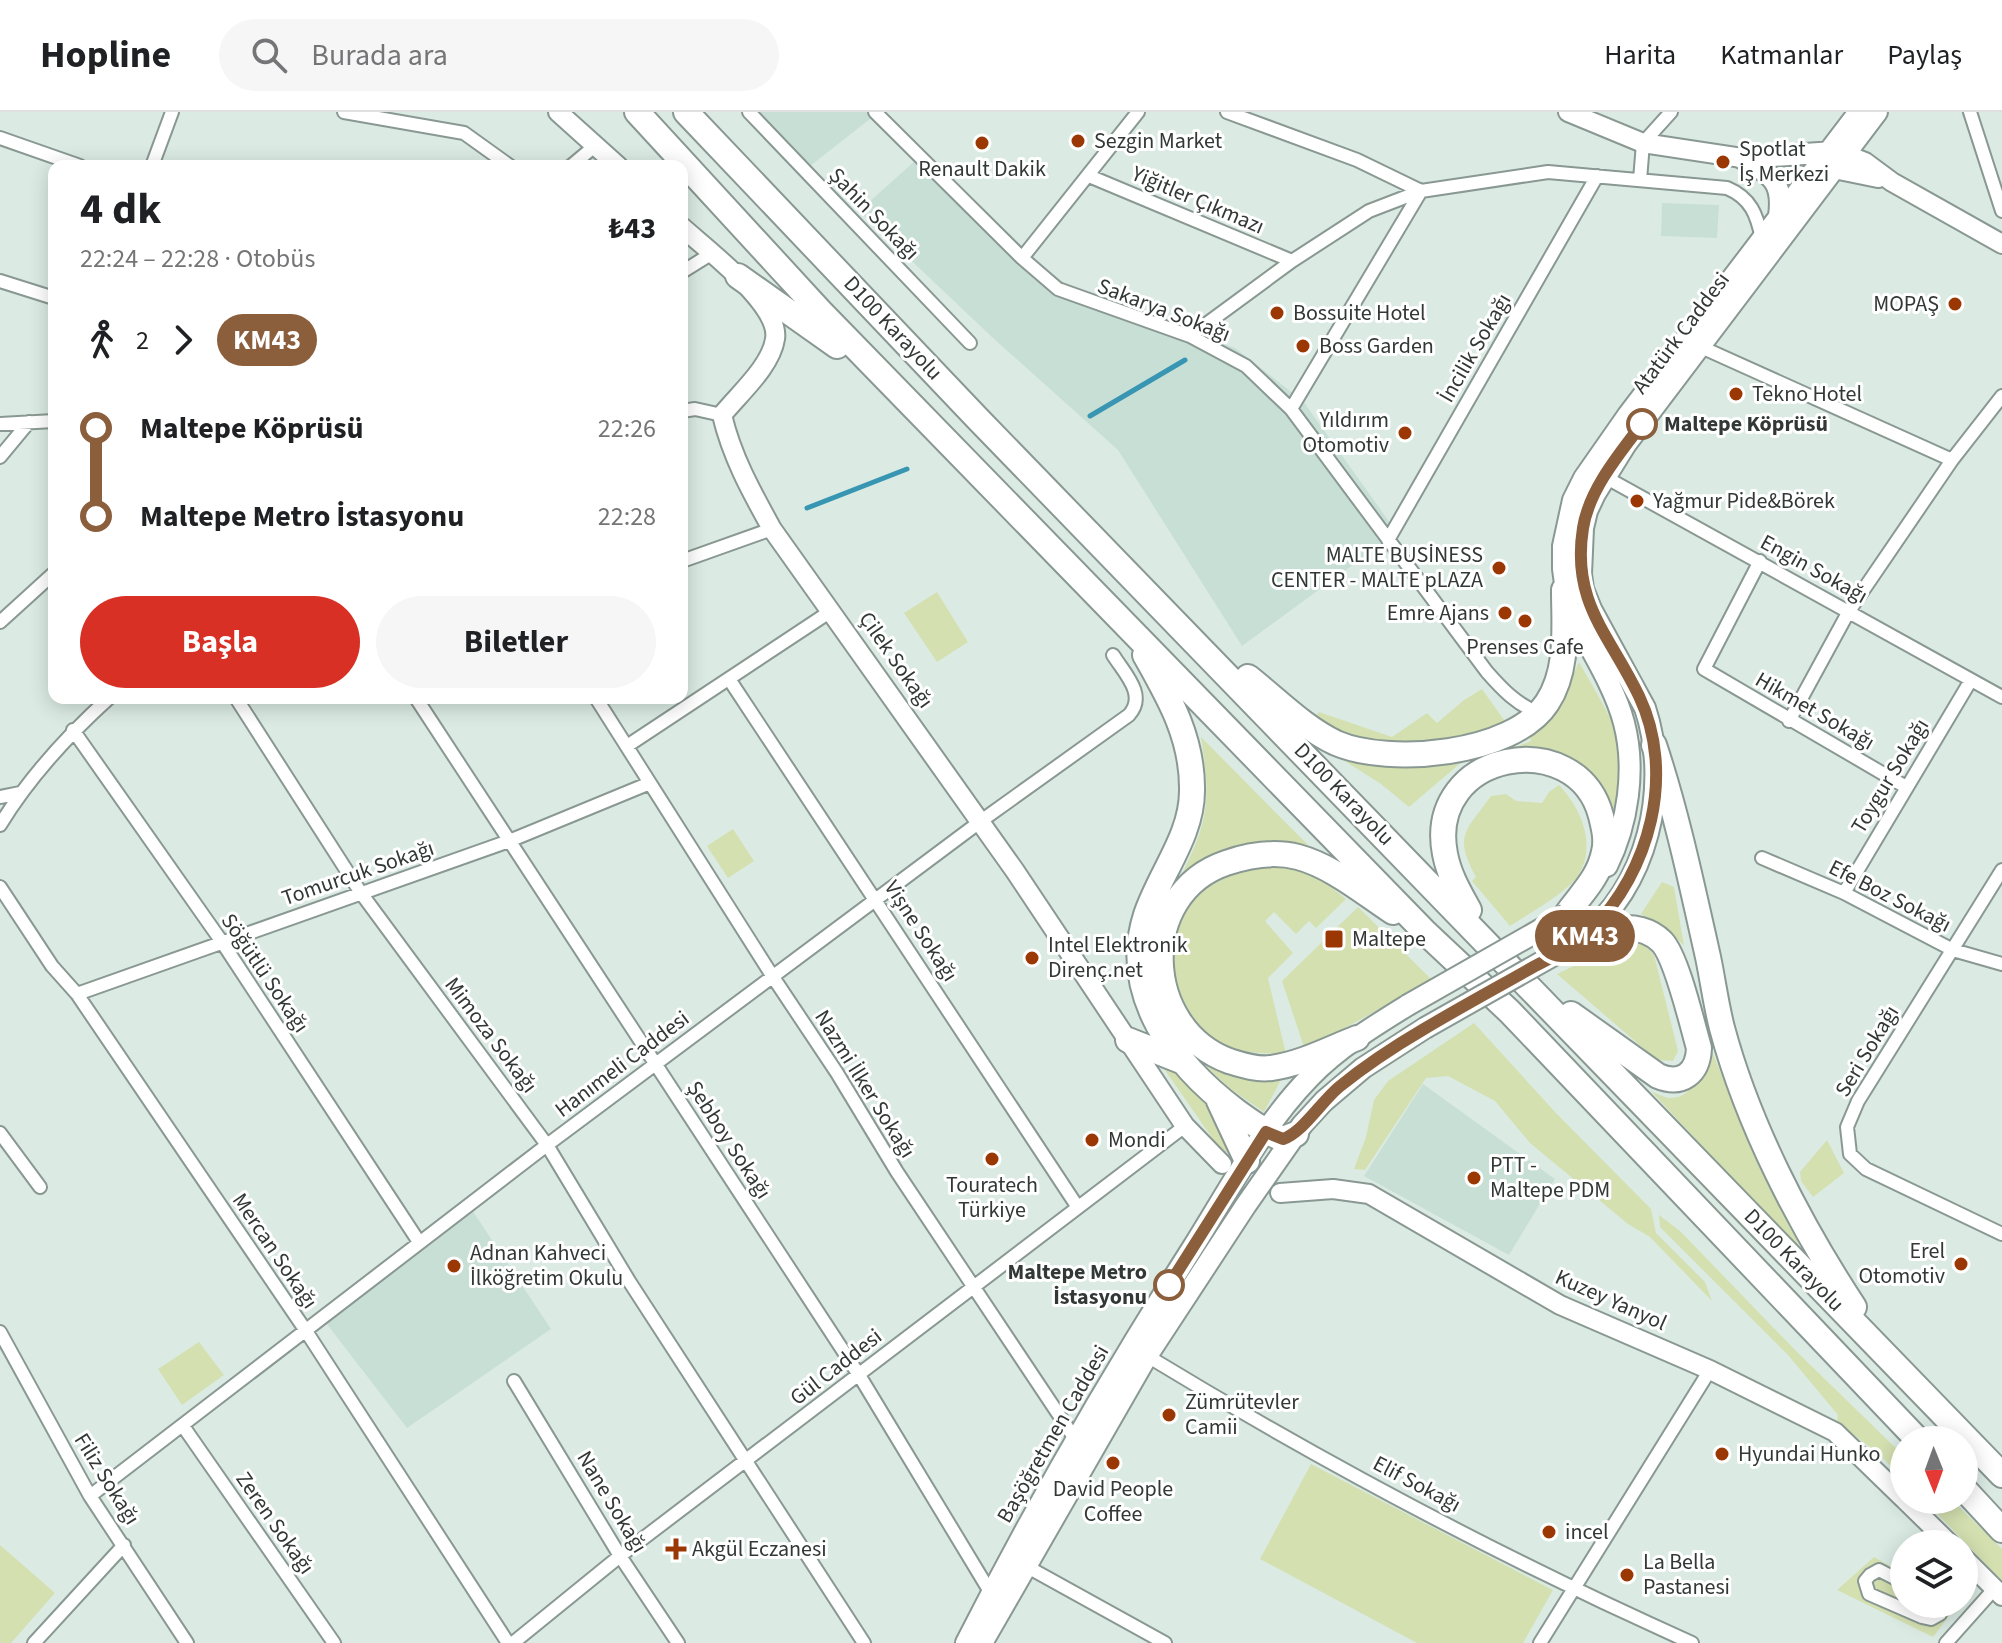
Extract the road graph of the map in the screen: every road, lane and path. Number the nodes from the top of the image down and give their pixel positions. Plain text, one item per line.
1 (172, 112) edge
2 (344, 112) edge
3 (558, 112) edge
4 (637, 112) edge
5 (749, 112) edge
6 (875, 112) edge
7 (1138, 112) edge
8 (1227, 112) edge
9 (1568, 112) edge
10 (1671, 112) edge
11 (1859, 112) edge
12 (1877, 112) edge
13 (1970, 112) edge
14 (689, 113) edge
15 (0, 138) edge
16 (1643, 143) junction
17 (596, 145) junction
18 (1742, 158) junction
19 (63, 160) edge
20 (154, 160) edge
21 (502, 160) edge
22 (578, 160) edge
23 (612, 160) edge
24 (681, 160) edge
25 (1831, 160) junction
26 (688, 167) edge
27 (1089, 176) junction
28 (1597, 176) junction
29 (1640, 180) junction
30 (1421, 191) junction
31 (2002, 212) edge
32 (1779, 216) junction
33 (688, 233) edge
34 (1762, 239) junction
35 (1998, 242) edge
36 (711, 254) junction
37 (1022, 258) junction
38 (1292, 261) junction
39 (688, 268) edge
40 (738, 276) junction
41 (0, 281) edge
42 (48, 296) edge
43 (1190, 336) junction
44 (970, 343) dead end
45 (1701, 347) junction
46 (898, 392) junction
47 (2002, 396) edge
48 (1291, 409) junction
49 (688, 410) edge
50 (722, 415) junction
51 (48, 421) edge
52 (29, 422) junction
53 (0, 424) edge
54 (0, 457) edge
55 (1952, 460) junction
56 (1605, 477) junction
57 (772, 529) junction
58 (1388, 540) junction
59 (688, 559) edge
60 (1760, 561) junction
61 (48, 578) edge
62 (1564, 590) junction
63 (831, 611) junction
64 (1849, 611) junction
65 (0, 622) edge
66 (1177, 624) junction
67 (1130, 629) junction
68 (1113, 655) dead end
69 (729, 679) junction
70 (1971, 680) junction
71 (2002, 697) edge
72 (102, 704) edge
73 (240, 704) edge
74 (420, 704) edge
75 (600, 704) edge
76 (1539, 713) junction
77 (1789, 721) junction
78 (73, 730) junction
79 (1654, 745) junction
80 (627, 746) junction
81 (650, 783) junction
82 (1906, 787) junction
83 (20, 793) junction
84 (0, 797) edge
85 (981, 821) junction
86 (0, 825) edge
87 (509, 841) junction
88 (1762, 858) dead end
89 (2002, 870) edge
90 (0, 887) edge
91 (361, 893) junction
92 (1844, 893) junction
93 (877, 900) junction
94 (1566, 915) junction
95 (1426, 933) junction
96 (1486, 940) junction
97 (222, 942) junction
98 (1570, 946) junction
99 (1953, 950) junction
100 (2002, 964) edge
101 (773, 977) junction
102 (1524, 981) junction
103 (77, 994) junction
104 (1357, 1038) junction
105 (1128, 1040) junction
106 (1183, 1062) junction
107 (655, 1064) junction
108 (1216, 1096) junction
109 (1185, 1126) junction
110 (1266, 1132) junction
111 (0, 1133) edge
112 (1296, 1134) junction
113 (547, 1145) junction
114 (1247, 1161) junction
115 (1222, 1164) dead end
116 (40, 1187) dead end
117 (1280, 1193) dead end
118 (1077, 1206) junction
119 (2002, 1234) edge
120 (419, 1242) junction
121 (974, 1287) junction
122 (306, 1331) junction
123 (0, 1332) edge
124 (1139, 1351) junction
125 (1886, 1356) junction
126 (1710, 1370) junction
127 (859, 1375) junction
128 (514, 1381) dead end
129 (183, 1426) junction
130 (1905, 1426) edge
131 (1075, 1439) junction
132 (746, 1461) junction
133 (2002, 1475) edge
134 (1890, 1486) edge
135 (90, 1496) junction
136 (1978, 1504) edge
137 (1919, 1514) edge
138 (1935, 1530) edge
139 (2002, 1530) edge
140 (124, 1545) junction
141 (620, 1556) junction
142 (1017, 1562) junction
143 (1978, 1572) edge
144 (1890, 1576) edge
145 (1573, 1590) junction
146 (1998, 1592) edge
147 (1890, 1603) edge
148 (993, 1607) junction
149 (1951, 1618) edge
150 (1960, 1626) junction
151 (34, 1643) edge
152 (187, 1643) edge
153 (334, 1643) edge
154 (511, 1643) edge
155 (678, 1643) edge
156 (864, 1643) edge
157 (966, 1643) edge
158 (982, 1643) edge
159 (1165, 1643) edge
160 (1540, 1643) edge
161 (1692, 1643) edge
162 (1946, 1643) edge

1 - 20 street
2 - 21 street
3 - 17 main road
4 - 24 highway, D100 Karayolu
5 - 44 street, Şahin Sokağı
6 - 37 street, Sakarya Sokağı
7 - 27 street
8 - 30 street
9 - 16 main road
10 - 16 street
11 - 25 main road, Atatürk Caddesi
12 - 25 main road, Atatürk Caddesi
13 - 31 street
14 - 66 highway, D100 Karayolu
15 - 19 street
16 - 18 main road
16 - 29 street
17 - 22 street
17 - 23 main road
18 - 25 main road
18 - 32 main road
25 - 32 main road, Atatürk Caddesi
25 - 35 main road
25 - 45 main road, Atatürk Caddesi
26 - 46 highway, D100 Karayolu
27 - 37 street
27 - 38 street, Yiğitler Çıkmazı
28 - 29 street
28 - 30 street
28 - 58 street, İncilik Sokağı
29 - 34 street
30 - 38 street
30 - 48 street
31 - 35 street
32 - 34 main road, Atatürk Caddesi
33 - 36 main road
34 - 62 main road, Atatürk Caddesi
36 - 39 street
36 - 40 main road
37 - 43 street, Sakarya Sokağı
38 - 43 street
40 - 46 highway
40 - 50 main road
41 - 42 street
43 - 48 street, Sakarya Sokağı
45 - 55 street
45 - 56 main road, Atatürk Caddesi
46 - 67 highway, D100 Karayolu
47 - 55 street
48 - 58 street, Sakarya Sokağı
49 - 50 street
50 - 57 main road, Çilek Sokağı
51 - 52 street
52 - 53 street
52 - 54 street
55 - 64 street
56 - 60 street, Engin Sokağı
56 - 79 main road, Atatürk Caddesi
57 - 59 street
57 - 63 main road, Çilek Sokağı
58 - 76 street, Sakarya Sokağı
60 - 64 street, Engin Sokağı
60 - 77 street, Hikmet Sokağı
61 - 65 street
62 - 76 highway
62 - 94 main road, Atatürk Caddesi
63 - 69 street
63 - 85 main road, Çilek Sokağı
64 - 70 street, Engin Sokağı
64 - 77 street
66 - 76 highway
66 - 96 highway, D100 Karayolu
67 - 95 highway, D100 Karayolu
67 - 106 highway
68 - 85 street, Hanımeli Caddesi
69 - 80 street
69 - 93 street, Vişne Sokağı
70 - 71 street, Engin Sokağı
70 - 82 street, Toygur Sokağı
72 - 78 street
73 - 91 street, Mimoza Sokağı
74 - 87 street, Şebboy Sokağı
75 - 80 street, Nazmi İlker Sokağı
77 - 82 street, Hikmet Sokağı
78 - 83 street
78 - 97 street, Söğütlü Sokağı
79 - 98 main road, Atatürk Caddesi
79 - 125 highway
80 - 81 street, Nazmi İlker Sokağı
81 - 87 street, Tomurcuk Sokağı
81 - 101 street, Nazmi İlker Sokağı
82 - 92 street, Toygur Sokağı
83 - 84 street
83 - 86 street
85 - 93 street, Hanımeli Caddesi
85 - 105 main road, Çilek Sokağı
87 - 91 street, Tomurcuk Sokağı
87 - 107 street, Şebboy Sokağı
88 - 92 street, Efe Boz Sokağı
89 - 99 street
90 - 103 street, Mercan Sokağı
91 - 97 street, Tomurcuk Sokağı
91 - 113 street, Mimoza Sokağı
92 - 99 street, Efe Boz Sokağı
93 - 101 street, Hanımeli Caddesi
93 - 118 street, Vişne Sokağı
94 - 96 highway
94 - 104 main road, Başöğretmen Caddesi, bridge
95 - 104 highway
95 - 130 highway, D100 Karayolu
96 - 102 highway, D100 Karayolu
97 - 103 street, Tomurcuk Sokağı
97 - 120 street, Söğütlü Sokağı
98 - 102 highway
98 - 112 main road, Başöğretmen Caddesi, bridge
99 - 100 street, Efe Boz Sokağı
99 - 119 street, Seri Sokağı
101 - 107 street, Hanımeli Caddesi
101 - 121 street, Nazmi İlker Sokağı
102 - 125 highway, D100 Karayolu
103 - 122 street, Mercan Sokağı
104 - 110 main road, Başöğretmen Caddesi
105 - 106 highway
105 - 109 main road, Çilek Sokağı
106 - 108 highway
107 - 113 street, Hanımeli Caddesi
107 - 127 street, Şebboy Sokağı
108 - 110 highway
108 - 114 highway
109 - 115 main road, Çilek Sokağı
109 - 118 street, Gül Caddesi
110 - 112 highway
110 - 114 main road, Başöğretmen Caddesi
111 - 116 street
112 - 124 main road, Başöğretmen Caddesi
113 - 120 street, Hanımeli Caddesi
113 - 132 street, Mimoza Sokağı
114 - 124 main road, Başöğretmen Caddesi
117 - 126 main road, Kuzey Yanyol
118 - 121 street, Gül Caddesi
120 - 122 street, Hanımeli Caddesi
121 - 127 street, Gül Caddesi
121 - 131 street, Nazmi İlker Sokağı
122 - 129 street, Hanımeli Caddesi
122 - 154 street, Mercan Sokağı
123 - 135 street, Filiz Sokağı
124 - 131 main road, Başöğretmen Caddesi
124 - 142 main road, Başöğretmen Caddesi
124 - 145 street, Elif Sokağı
125 - 133 highway, D100 Karayolu
126 - 134 main road, Kuzey Yanyol
126 - 145 street
127 - 132 street, Gül Caddesi
127 - 148 street, Şebboy Sokağı
128 - 141 street, Nane Sokağı
129 - 135 street, Hanımeli Caddesi
129 - 153 street, Zeren Sokağı
131 - 142 main road, Başöğretmen Caddesi
132 - 141 street, Gül Caddesi
132 - 156 street, Mimoza Sokağı
135 - 140 street, Filiz Sokağı
136 - 139 highway
137 - 138 main road, Kuzey Yanyol
140 - 151 street
140 - 152 street, Filiz Sokağı
141 - 154 street, Gül Caddesi
141 - 155 street, Nane Sokağı
142 - 148 main road, Başöğretmen Caddesi
142 - 159 street
143 - 146 main road
144 - 147 street
145 - 160 street
145 - 161 street, Elif Sokağı
146 - 150 street
148 - 157 main road, Başöğretmen Caddesi
148 - 158 main road, Başöğretmen Caddesi
149 - 150 street
150 - 162 street

